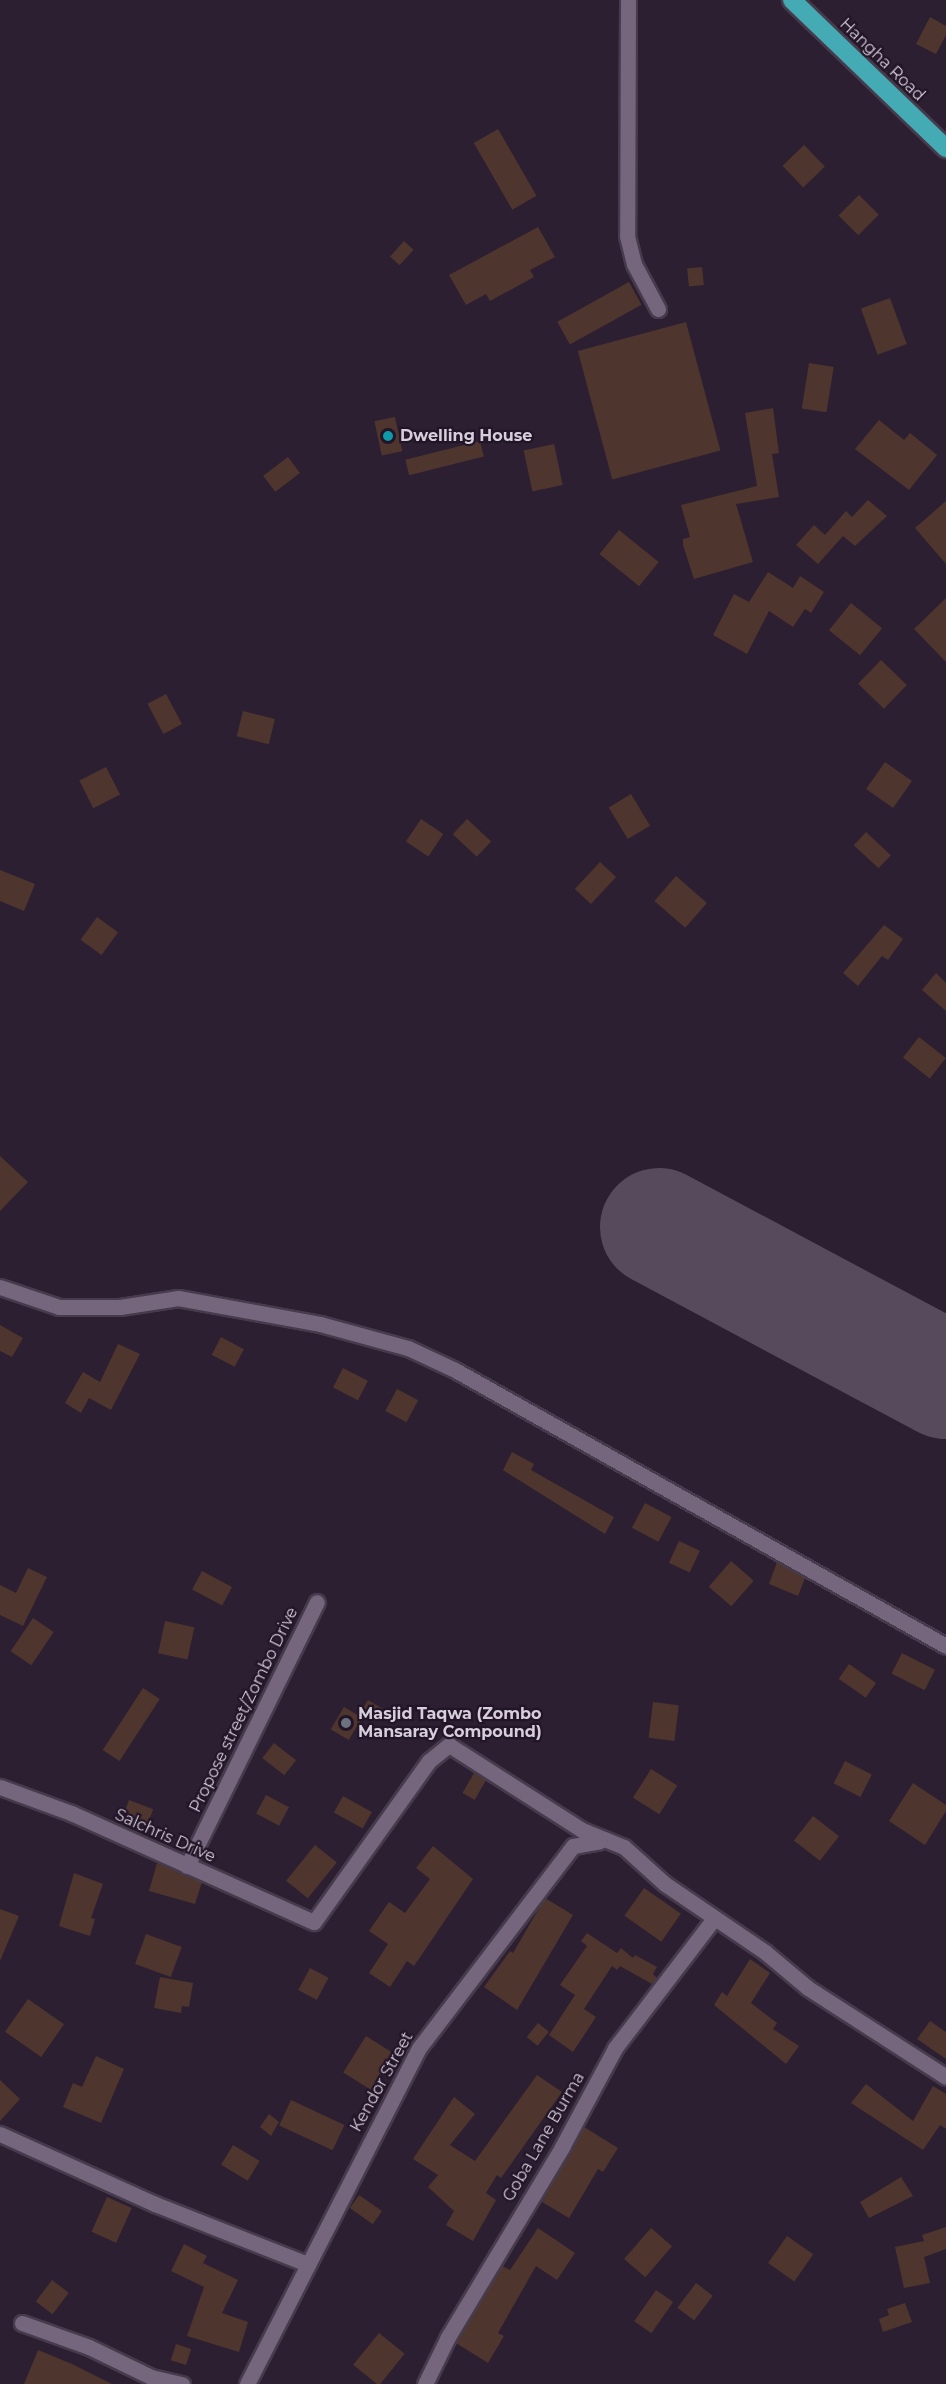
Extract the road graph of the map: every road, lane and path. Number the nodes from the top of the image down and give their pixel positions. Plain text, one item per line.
1 (628, 0) edge
2 (792, 0) edge
3 (946, 148) edge
4 (658, 309) dead end
5 (0, 1287) edge
6 (317, 1602) dead end
7 (946, 1646) edge
8 (0, 1787) edge
9 (600, 1840) junction
10 (187, 1866) junction
11 (713, 1920) junction
12 (946, 2077) edge
13 (0, 2134) edge
14 (307, 2264) junction
15 (22, 2323) dead end
16 (182, 2384) edge
17 (248, 2384) edge
18 (425, 2384) edge

1 - 4 street
2 - 3 highway, Hangha Road
5 - 7 street
6 - 10 street, Propose street/Zombo Drive
8 - 10 street, Salchris Drive
9 - 10 street, Salchris Drive
9 - 11 street
9 - 14 street, Kendor Street
11 - 12 street
11 - 18 street, Goba Lane Burma
13 - 14 street
14 - 17 street, Kendor Street
15 - 16 street

